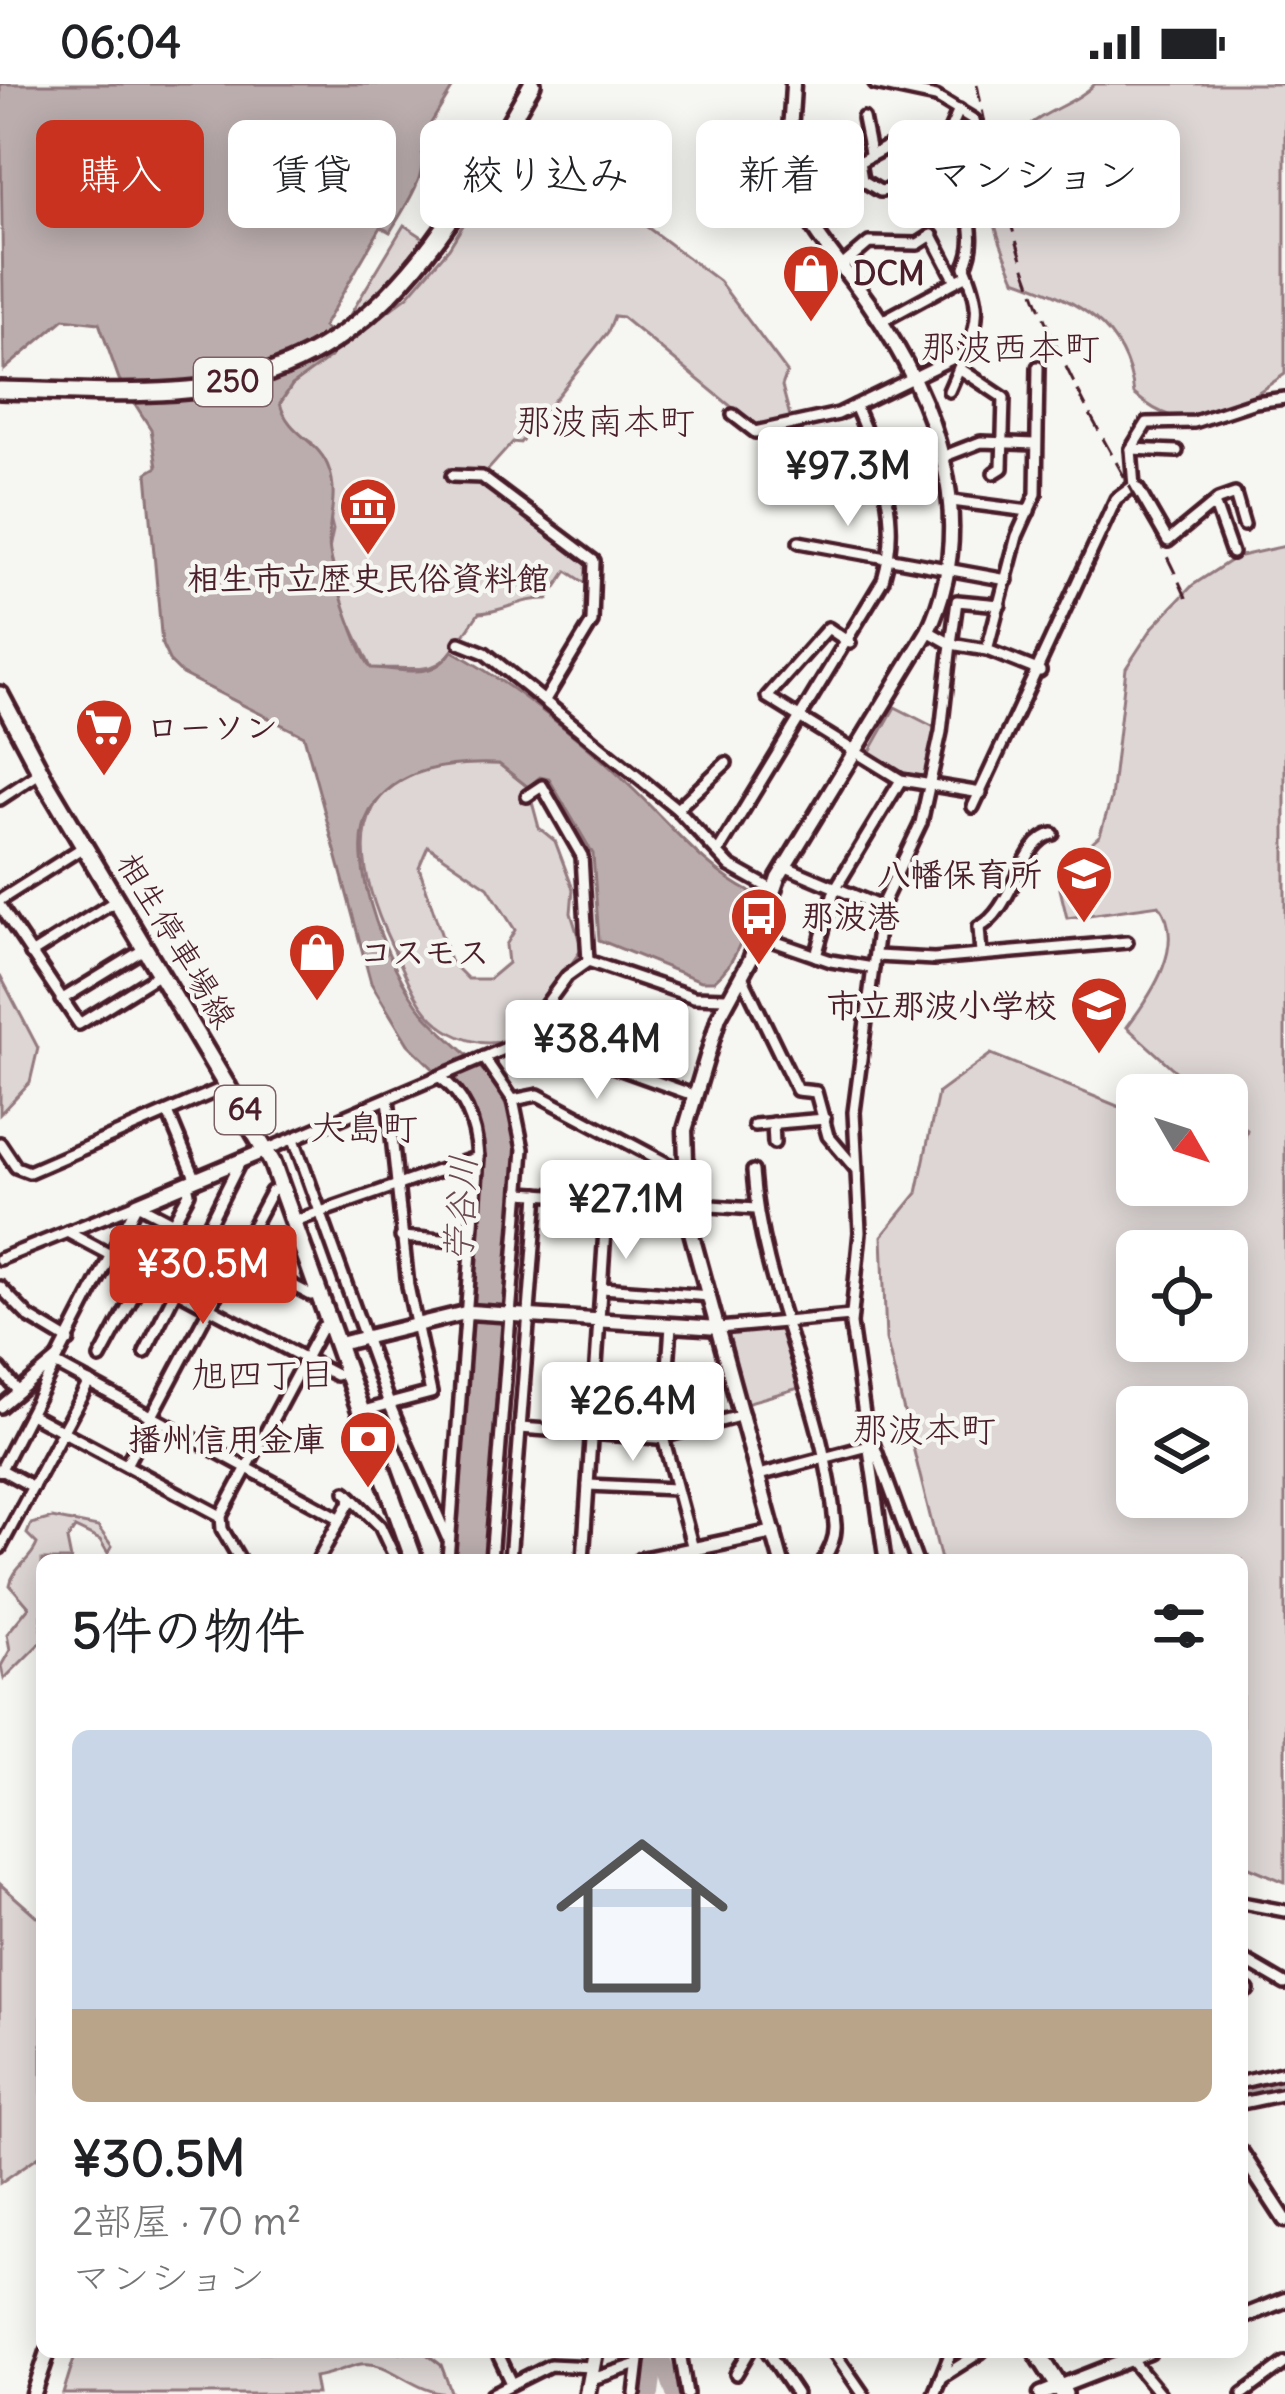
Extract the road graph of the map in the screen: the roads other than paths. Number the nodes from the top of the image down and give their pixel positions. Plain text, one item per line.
1 (532, 84) edge
2 (793, 84) edge
3 (875, 84) edge
4 (959, 110) junction
5 (863, 118) dead end
6 (954, 120) edge
7 (888, 148) edge
8 (870, 153) junction
9 (888, 192) edge
10 (843, 266) junction
11 (968, 275) junction
12 (956, 281) junction
13 (882, 321) junction
14 (967, 350) junction
15 (1038, 367) dead end
16 (958, 368) junction
17 (913, 379) junction
18 (0, 391) edge
19 (949, 391) dead end
20 (1285, 398) edge
21 (855, 406) junction
22 (733, 415) dead end
23 (1004, 442) junction
24 (1035, 444) junction
25 (1131, 449) junction
26 (1178, 451) dead end
27 (942, 457) junction
28 (994, 473) dead end
29 (452, 476) dead end
30 (1134, 487) junction
31 (952, 501) junction
32 (1210, 507) junction
33 (1029, 511) junction
34 (1244, 525) dead end
35 (799, 542) dead end
36 (1232, 553) dead end
37 (888, 561) junction
38 (949, 572) junction
39 (1007, 580) junction
40 (1000, 605) junction
41 (928, 632) junction
42 (460, 643) dead end
43 (850, 643) junction
44 (952, 644) junction
45 (987, 650) junction
46 (1040, 670) junction
47 (545, 700) junction
48 (2, 706) edge
49 (802, 720) junction
50 (853, 752) junction
51 (726, 763) dead end
52 (40, 772) junction
53 (901, 781) junction
54 (928, 786) junction
55 (981, 793) junction
56 (526, 796) dead end
57 (0, 799) edge
58 (973, 807) dead end
59 (677, 809) junction
60 (1053, 834) dead end
61 (85, 846) junction
62 (718, 852) junction
63 (784, 866) junction
64 (773, 890) junction
65 (835, 890) junction
66 (117, 900) junction
67 (0, 903) edge
68 (881, 907) junction
69 (759, 936) junction
70 (1127, 942) dead end
71 (146, 948) junction
72 (31, 954) junction
73 (981, 954) junction
74 (816, 956) junction
75 (588, 961) junction
76 (875, 962) junction
77 (161, 973) junction
78 (742, 976) junction
79 (727, 998) junction
80 (61, 1000) junction
81 (526, 1035) junction
82 (482, 1059) junction
83 (442, 1076) junction
84 (230, 1085) junction
85 (693, 1095) junction
86 (388, 1099) junction
87 (513, 1100) junction
88 (170, 1115) junction
89 (825, 1119) junction
90 (773, 1124) junction
91 (754, 1125) dead end
92 (294, 1139) junction
93 (0, 1142) edge
94 (774, 1143) dead end
95 (266, 1150) junction
96 (478, 1157) junction
97 (240, 1162) junction
98 (856, 1169) junction
99 (753, 1171) dead end
100 (683, 1172) junction
101 (191, 1182) junction
102 (395, 1185) junction
103 (282, 1186) junction
104 (521, 1193) junction
105 (538, 1194) junction
106 (608, 1200) junction
107 (137, 1204) junction
108 (685, 1205) junction
109 (755, 1209) junction
110 (323, 1210) junction
111 (296, 1221) junction
112 (174, 1223) junction
113 (67, 1232) junction
114 (401, 1237) junction
115 (204, 1239) junction
116 (471, 1242) junction
117 (113, 1254) junction
118 (237, 1256) junction
119 (0, 1258) edge
120 (146, 1272) junction
121 (0, 1287) edge
122 (178, 1288) junction
123 (602, 1288) junction
124 (320, 1292) junction
125 (710, 1296) junction
126 (211, 1306) junction
127 (467, 1312) junction
128 (510, 1315) junction
129 (851, 1316) junction
130 (528, 1317) junction
131 (599, 1321) junction
132 (415, 1323) junction
133 (331, 1324) junction
134 (786, 1324) junction
135 (671, 1326) junction
136 (719, 1328) junction
137 (364, 1335) junction
138 (69, 1341) junction
139 (339, 1344) junction
140 (145, 1352) dead end
141 (100, 1358) dead end
142 (305, 1358) junction
143 (57, 1362) junction
144 (0, 1370) edge
145 (348, 1371) junction
146 (89, 1382) junction
147 (460, 1388) junction
148 (17, 1390) junction
149 (431, 1394) junction
150 (388, 1401) junction
151 (0, 1407) edge
152 (363, 1411) junction
153 (30, 1414) junction
154 (742, 1415) junction
155 (153, 1416) junction
156 (867, 1426) junction
157 (520, 1428) junction
158 (64, 1432) junction
159 (592, 1433) junction
160 (663, 1437) junction
161 (865, 1447) junction
162 (822, 1457) junction
163 (126, 1465) junction
164 (247, 1467) junction
165 (0, 1470) edge
166 (759, 1475) junction
167 (588, 1485) junction
168 (33, 1487) junction
169 (675, 1489) junction
170 (221, 1516) junction
171 (400, 1518) junction
172 (340, 1519) junction
173 (380, 1526) junction
174 (774, 1532) junction
175 (449, 1543) junction
176 (0, 1548) edge
177 (237, 1554) edge
178 (322, 1554) edge
179 (393, 1554) edge
180 (412, 1554) edge
181 (448, 1554) edge
182 (491, 1554) edge
183 (510, 1554) edge
184 (583, 1554) edge
185 (694, 1554) edge
186 (697, 1554) edge
187 (780, 1554) edge
188 (826, 1554) edge
189 (884, 1554) edge
190 (914, 1554) edge
191 (1248, 1904) edge
192 (1285, 1912) edge
193 (1248, 1962) edge
194 (1285, 1984) edge
195 (1285, 2072) edge
196 (1248, 2081) edge
197 (1284, 2097) edge
198 (1248, 2102) edge
199 (1248, 2163) edge
200 (1285, 2191) edge
201 (1270, 2196) junction
202 (1285, 2220) edge
203 (1285, 2300) edge
204 (1248, 2314) edge
205 (46, 2358) edge
206 (500, 2358) edge
207 (639, 2358) edge
208 (681, 2358) edge
209 (745, 2358) edge
210 (772, 2358) edge
211 (838, 2358) edge
212 (948, 2358) edge
213 (972, 2358) edge
214 (1041, 2358) edge
215 (1122, 2358) edge
216 (1130, 2358) edge
217 (1285, 2363) edge
218 (591, 2373) edge
219 (736, 2374) dead end
220 (940, 2378) junction
221 (511, 2381) junction
222 (1061, 2390) edge
223 (34, 2394) edge
224 (492, 2394) edge
225 (635, 2394) edge
226 (687, 2394) edge
227 (796, 2394) edge
228 (863, 2394) edge
229 (934, 2394) edge
230 (1041, 2394) edge
231 (1160, 2394) edge
232 (1243, 2394) edge

1 - 18 main road, 250
2 - 10 street
3 - 4 street
4 - 6 street
4 - 11 street
5 - 8 street
7 - 8 street
8 - 9 street
10 - 12 street
10 - 13 street
11 - 12 street
11 - 14 street
12 - 13 street
13 - 17 street
14 - 16 street
14 - 17 street
15 - 24 street
16 - 19 street
16 - 23 street
17 - 21 street
17 - 27 street
20 - 25 street
21 - 22 street
21 - 37 street
23 - 24 street
23 - 27 street
23 - 28 street
24 - 33 street
25 - 26 street
25 - 30 street
27 - 31 street
29 - 47 street
30 - 32 street
30 - 46 street
31 - 33 street
31 - 38 street
32 - 34 street
32 - 36 street
33 - 39 street
35 - 37 street
37 - 38 street
37 - 43 street
38 - 39 street
38 - 41 street
39 - 40 street
40 - 44 street
40 - 45 street
41 - 44 street
41 - 50 street
42 - 47 street
43 - 49 street
43 - 49 street
44 - 45 street
44 - 54 street
45 - 46 street
46 - 55 street
47 - 59 street
48 - 52 main road, 相生停車場線 / 64
49 - 50 street
49 - 62 street
50 - 53 street
50 - 63 street
51 - 59 street
52 - 57 street
52 - 61 main road, 相生停車場線 / 64
53 - 54 street
53 - 65 street
54 - 55 street
54 - 68 street
55 - 58 street
56 - 75 street
59 - 62 street
60 - 73 street
61 - 66 main road, 相生停車場線 / 64
61 - 67 street
62 - 64 street
63 - 64 street
63 - 65 street
64 - 69 street
65 - 68 street
65 - 74 street
66 - 71 main road, 相生停車場線 / 64
66 - 72 street
67 - 72 street
68 - 76 street
69 - 74 street
69 - 78 street
70 - 73 street
71 - 77 main road, 相生停車場線 / 64
71 - 80 street
72 - 80 street
73 - 76 street
74 - 76 street
75 - 79 street
75 - 81 street
76 - 98 street
77 - 80 street
77 - 84 main road, 相生停車場線 / 64
78 - 79 street
78 - 89 street
79 - 85 street
81 - 82 street
81 - 85 street
82 - 83 street
82 - 87 street
83 - 86 street
83 - 96 street
84 - 88 street
84 - 95 main road, 相生停車場線 / 64
85 - 100 street
86 - 92 street
86 - 102 street
87 - 100 street
87 - 104 street
88 - 93 street
88 - 101 street
89 - 90 street
89 - 98 street
90 - 91 street
90 - 94 street
92 - 95 street
92 - 110 street
95 - 97 street
95 - 103 main road, 相生停車場線 / 64
96 - 102 street
96 - 116 street
97 - 101 street
97 - 115 street
98 - 129 street
99 - 109 street
100 - 108 street
101 - 107 street
101 - 112 street
102 - 110 street
102 - 114 street
103 - 111 main road, 相生停車場線 / 64
103 - 118 street
104 - 105 street
104 - 128 street
105 - 106 street
105 - 130 street
106 - 108 street
106 - 123 street
107 - 112 street
107 - 113 street
107 - 117 street
108 - 109 street
108 - 125 street
109 - 134 street
110 - 111 street
110 - 137 street
111 - 124 main road, 相生停車場線 / 64
112 - 115 street
112 - 120 street
113 - 117 street
113 - 119 street
114 - 116 street
114 - 132 street
115 - 118 street
115 - 122 street
116 - 127 street
117 - 120 street
117 - 138 street
118 - 124 street
118 - 126 street
120 - 122 street
120 - 141 street
121 - 138 street
122 - 126 street
122 - 140 street
123 - 125 street
123 - 131 street
124 - 133 main road, 相生停車場線 / 64
125 - 136 street
126 - 142 street
126 - 155 street
127 - 128 street
127 - 132 street
127 - 147 street
128 - 130 street
128 - 182 street
129 - 134 street
129 - 156 street
130 - 131 street
130 - 157 street
131 - 135 street
131 - 159 street
132 - 137 street
132 - 149 street
133 - 139 main road, 相生停車場線 / 64
133 - 142 street
134 - 136 street
134 - 162 street
135 - 136 street
135 - 160 street
136 - 154 street
137 - 139 street
137 - 150 street
138 - 143 street
139 - 145 main road, 相生停車場線 / 64
142 - 145 street
142 - 164 street
143 - 146 street
143 - 148 street
143 - 153 street
144 - 148 street
145 - 152 main road, 相生停車場線 / 64
146 - 155 street
146 - 158 street
147 - 149 street
147 - 175 street
148 - 151 street
149 - 150 street
150 - 152 street
150 - 175 street
152 - 171 main road, 相生停車場線 / 64
153 - 158 street
153 - 165 street
154 - 160 street
154 - 166 street
155 - 163 street
155 - 164 street
156 - 161 street
156 - 190 street
157 - 159 street
157 - 183 street
158 - 163 street
158 - 168 street
159 - 160 street
159 - 167 street
160 - 169 street
161 - 162 street
161 - 189 street
162 - 166 street
162 - 188 street
163 - 170 street
164 - 170 street
164 - 172 street
165 - 168 street
166 - 174 street
167 - 169 street
167 - 184 street
168 - 176 street
169 - 185 street
170 - 177 street
171 - 173 street
171 - 180 main road, 相生停車場線 / 64
172 - 173 street
172 - 178 street
173 - 179 street
174 - 186 street
174 - 187 street
175 - 181 street
191 - 192 street
193 - 194 street
195 - 196 street
197 - 198 street
199 - 201 street
200 - 201 street
201 - 202 street
203 - 204 street
205 - 223 street
206 - 221 street
207 - 218 street
207 - 225 street
208 - 226 street
209 - 219 street
210 - 227 street
211 - 228 street
212 - 220 street
213 - 220 street
214 - 222 main road
215 - 222 street
216 - 231 street
217 - 232 street
218 - 221 street
220 - 229 street
221 - 224 street
222 - 230 street

